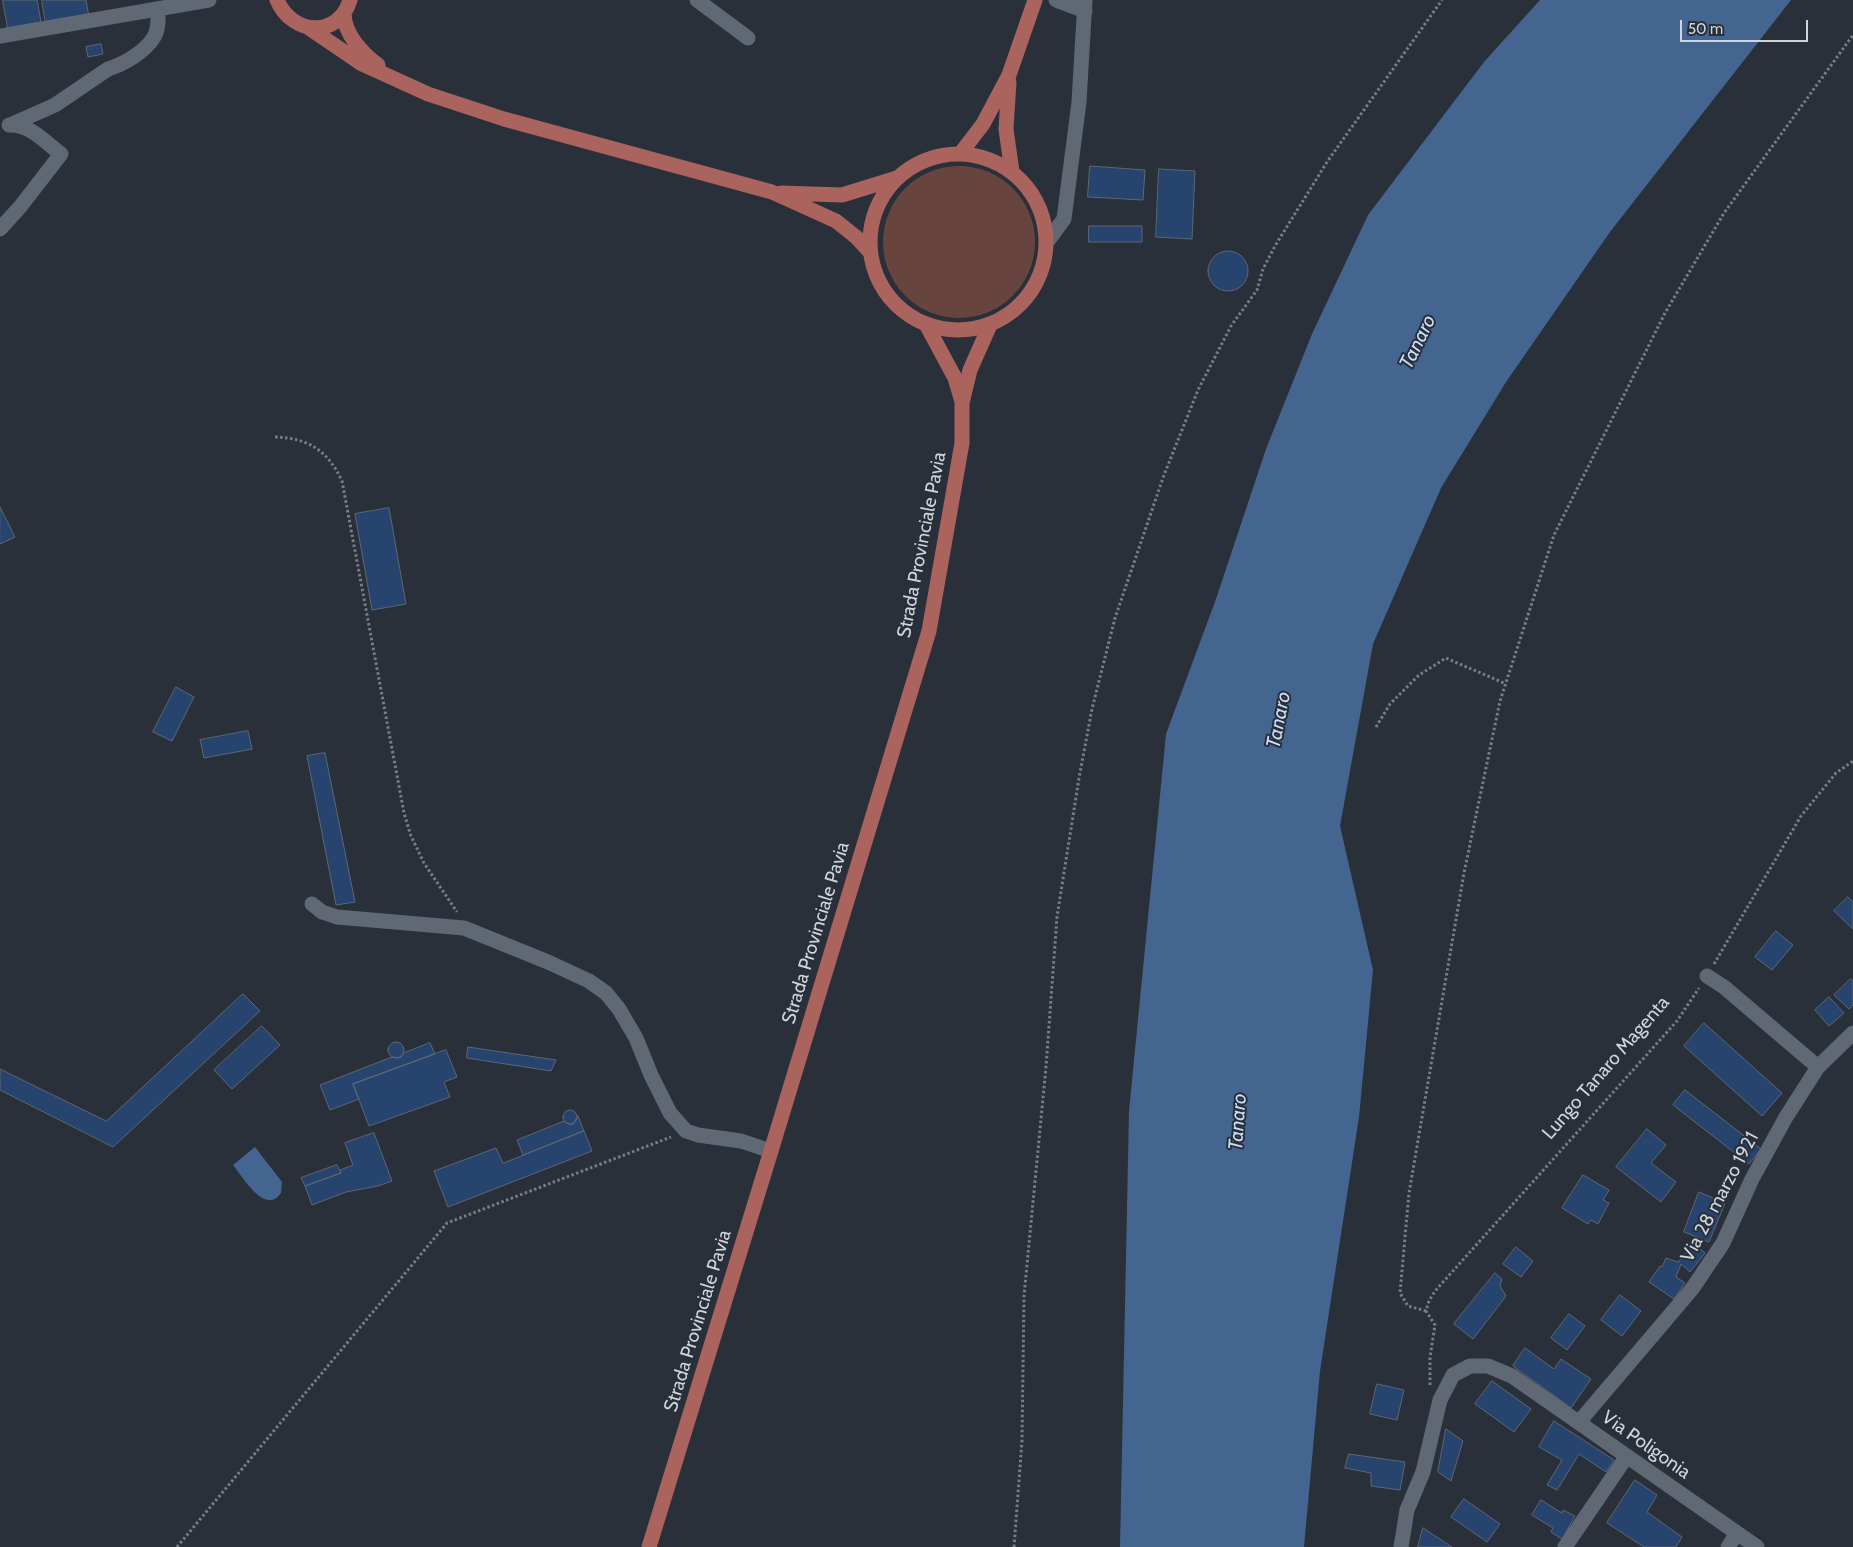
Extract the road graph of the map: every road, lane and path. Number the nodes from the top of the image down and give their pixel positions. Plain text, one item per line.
1 (209, 0) edge
2 (277, 0) edge
3 (697, 0) edge
4 (1035, 0) edge
5 (1056, 0) edge
6 (1442, 0) edge
7 (1085, 6) edge
8 (347, 7) edge
9 (158, 9) junction
10 (309, 28) junction
11 (1853, 35) edge
12 (0, 36) edge
13 (748, 38) dead end
14 (1009, 75) junction
15 (392, 77) junction
16 (5, 125) edge
17 (960, 154) junction
18 (1012, 172) junction
19 (897, 178) junction
20 (772, 192) junction
21 (0, 229) edge
22 (1047, 242) junction
23 (869, 251) junction
24 (990, 325) junction
25 (927, 326) junction
26 (962, 403) junction
27 (275, 437) dead end
28 (1506, 684) junction
29 (1376, 727) dead end
30 (1853, 761) edge
31 (312, 904) dead end
32 (464, 922) joint
33 (485, 936) junction
34 (1707, 976) junction
35 (1853, 1033) edge
36 (1818, 1067) junction
37 (663, 1140) dead end
38 (771, 1151) junction
39 (1426, 1311) junction
40 (1440, 1400) junction
41 (1579, 1422) junction
42 (1627, 1456) junction
43 (1737, 1533) junction
44 (177, 1547) edge
45 (649, 1547) edge
46 (1014, 1547) edge
47 (1401, 1547) edge
48 (1565, 1547) edge
49 (1728, 1547) edge
50 (1757, 1547) edge

1 - 9 street
2 - 10 main road
3 - 13 street
4 - 14 main road
5 - 7 street
6 - 46 path
7 - 22 street
8 - 10 main road
8 - 15 main road
9 - 12 street
9 - 16 street
10 - 15 main road
11 - 28 path
14 - 17 main road
14 - 18 main road
15 - 20 main road
16 - 21 street
17 - 18 main road
17 - 19 main road
18 - 22 main road
19 - 20 main road
19 - 23 main road
20 - 23 main road
22 - 24 main road
23 - 25 main road
24 - 25 main road
24 - 26 main road, Strada Provinciale Pavia
25 - 26 main road
26 - 38 main road, Strada Provinciale Pavia
27 - 32 path
28 - 29 path
28 - 39 path
30 - 34 path, Lungo Tanaro Magenta
31 - 33 street
32 - 33 street
33 - 38 street
34 - 36 street
34 - 39 path, Lungo Tanaro Magenta
35 - 36 street, Via 28 marzo 1921
36 - 41 street, Via 28 marzo 1921
37 - 44 path
38 - 45 main road, Strada Provinciale Pavia
39 - 40 path
40 - 41 street, Via Poligonia
40 - 47 street
41 - 42 street, Via Poligonia
42 - 43 street, Via Poligonia
42 - 48 street
43 - 49 street
43 - 50 street, Via Poligonia

